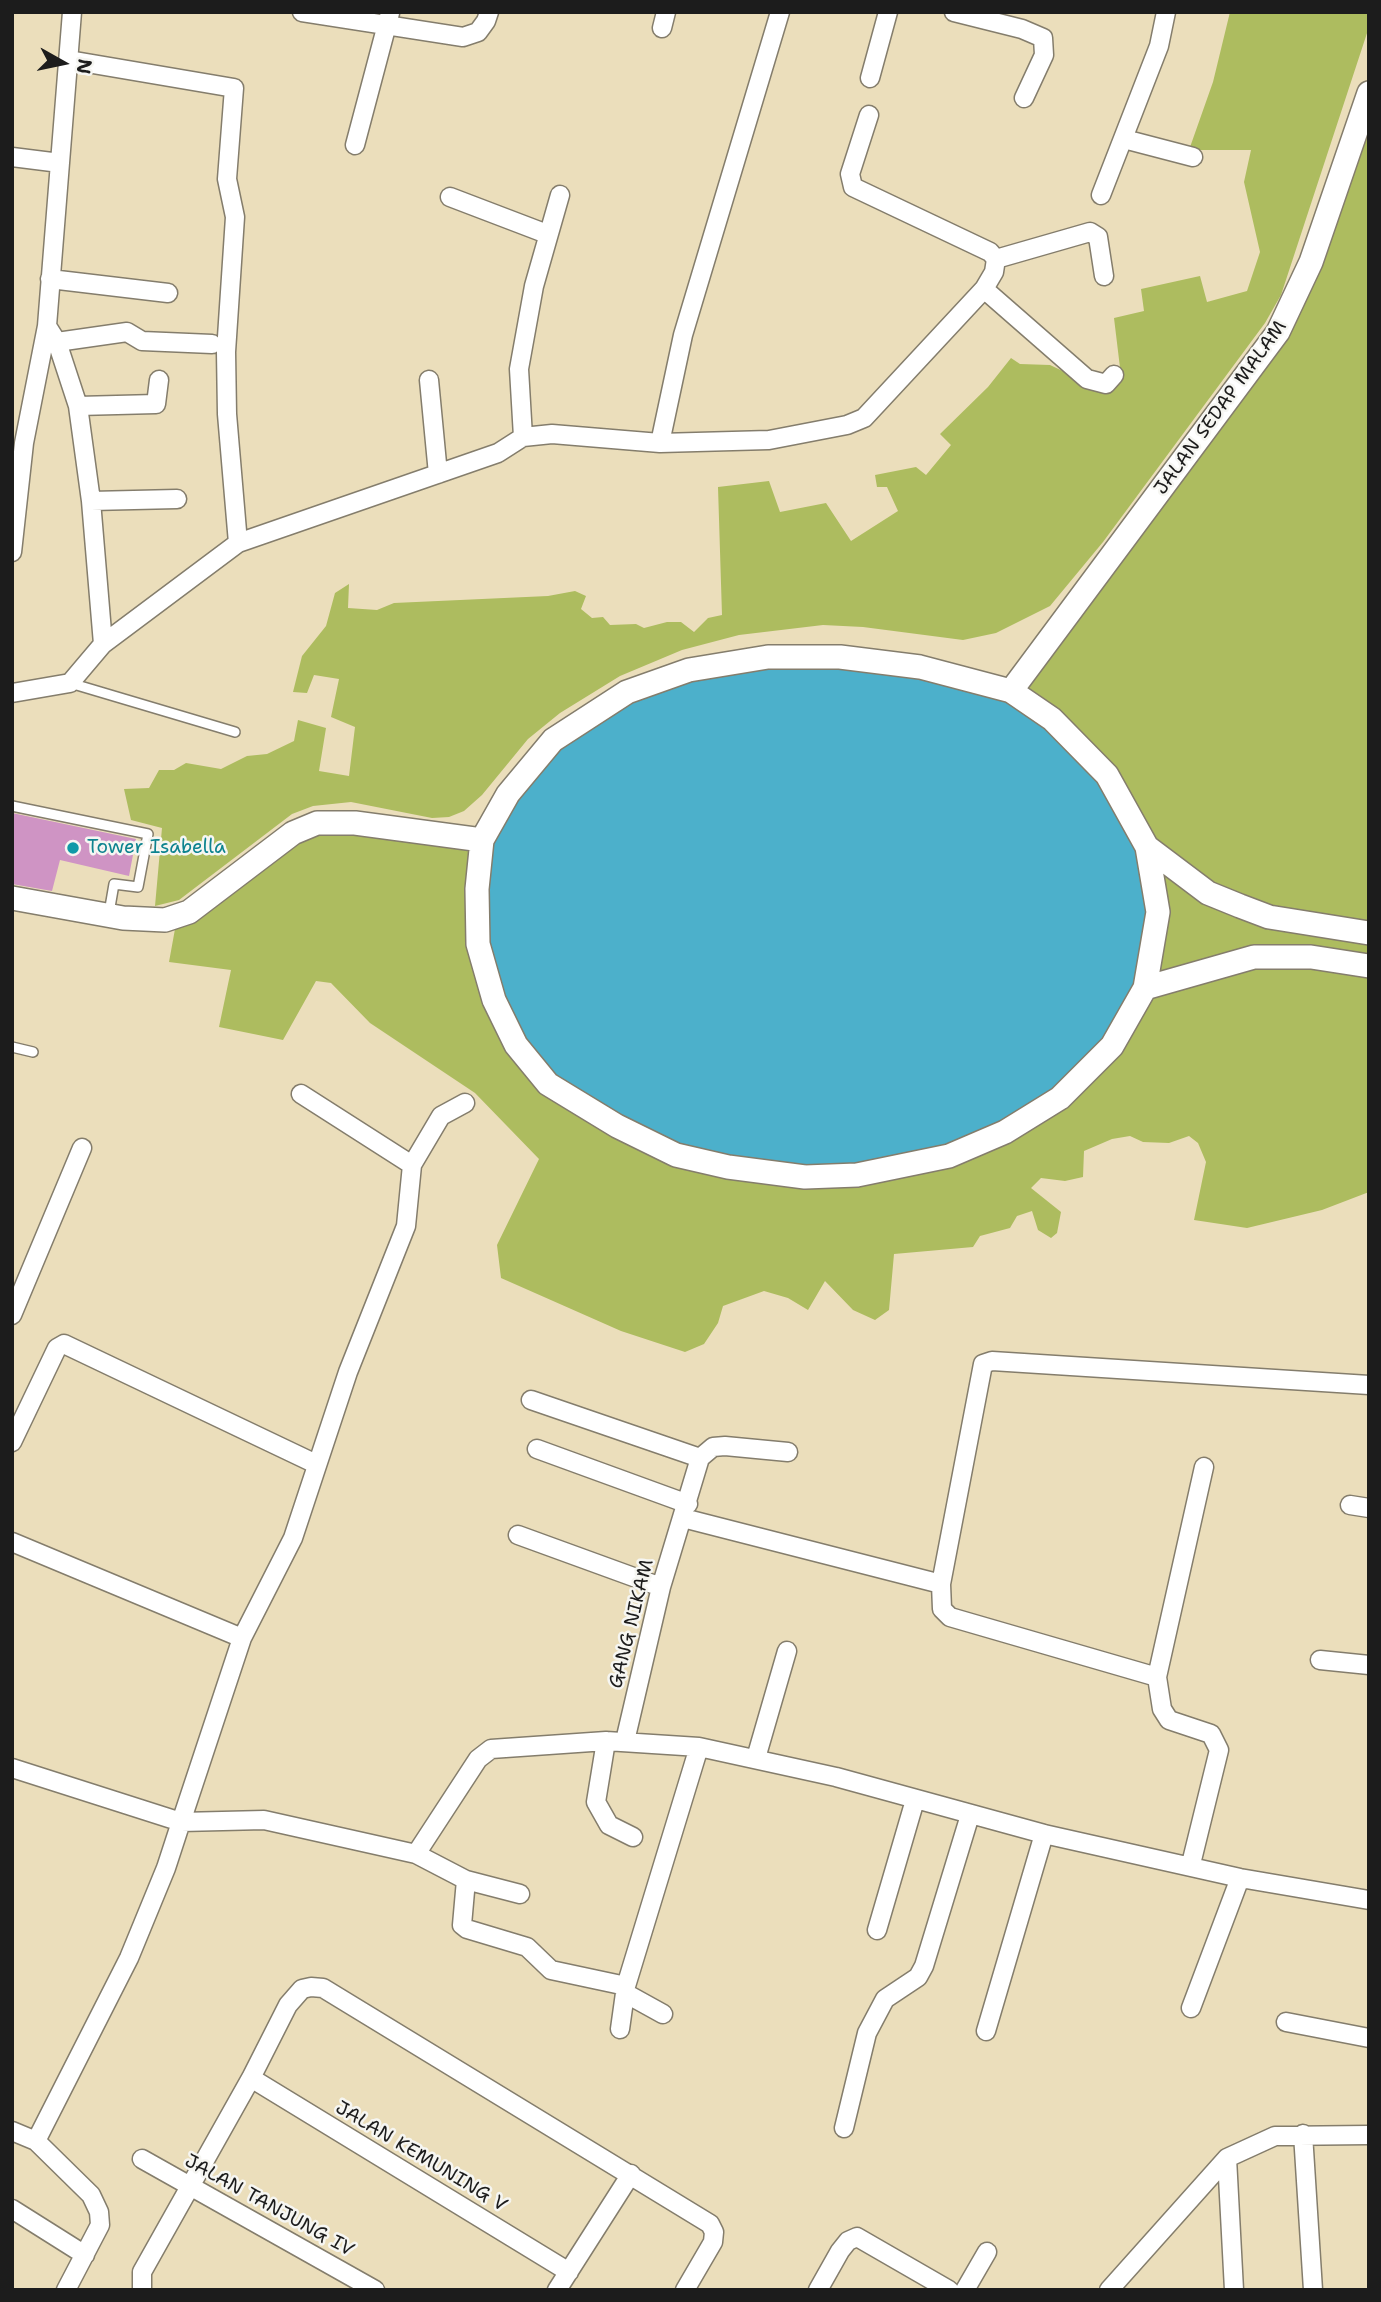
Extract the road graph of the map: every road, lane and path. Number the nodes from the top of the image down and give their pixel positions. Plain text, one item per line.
1 (72, 12) edge
2 (302, 12) edge
3 (489, 12) edge
4 (780, 12) edge
5 (888, 12) edge
6 (954, 12) edge
7 (1166, 12) edge
8 (389, 18) edge
9 (69, 60) junction
10 (870, 78) dead end
11 (1369, 93) edge
12 (1024, 98) dead end
13 (869, 115) dead end
14 (1124, 139) junction
15 (355, 145) dead end
16 (12, 157) edge
17 (1193, 157) dead end
18 (60, 163) junction
19 (560, 195) dead end
20 (1101, 195) dead end
21 (450, 197) dead end
22 (547, 234) junction
23 (996, 258) junction
24 (1104, 276) dead end
25 (50, 279) junction
26 (984, 289) junction
27 (168, 293) dead end
28 (47, 326) junction
29 (57, 342) junction
30 (212, 344) dead end
31 (1114, 375) dead end
32 (159, 380) dead end
33 (429, 380) dead end
34 (78, 406) junction
35 (523, 437) junction
36 (18, 442) edge
37 (660, 443) junction
38 (438, 474) junction
39 (177, 499) dead end
40 (91, 501) junction
41 (237, 543) junction
42 (12, 552) edge
43 (103, 644) junction
44 (70, 683) junction
45 (1011, 691) junction
46 (12, 693) edge
47 (235, 732) dead end
48 (12, 806) edge
49 (481, 840) junction
50 (1147, 846) junction
51 (12, 898) edge
52 (108, 916) junction
53 (1369, 933) edge
54 (1369, 966) edge
55 (1145, 988) junction
56 (12, 1047) edge
57 (33, 1052) dead end
58 (301, 1094) dead end
59 (465, 1103) dead end
60 (82, 1149) dead end
61 (412, 1166) junction
62 (12, 1315) edge
63 (1369, 1385) edge
64 (531, 1400) dead end
65 (12, 1442) edge
66 (537, 1449) dead end
67 (788, 1452) dead end
68 (700, 1458) junction
69 (316, 1464) junction
70 (1204, 1467) dead end
71 (1350, 1505) dead end
72 (1369, 1508) edge
73 (685, 1511) junction
74 (518, 1535) dead end
75 (12, 1542) edge
76 (941, 1584) junction
77 (661, 1587) junction
78 (242, 1638) junction
79 (787, 1651) dead end
80 (1320, 1660) dead end
81 (1369, 1665) edge
82 (1157, 1677) junction
83 (606, 1741) junction
84 (625, 1741) junction
85 (699, 1747) junction
86 (756, 1758) junction
87 (12, 1768) edge
88 (915, 1800) junction
89 (970, 1815) junction
90 (181, 1822) junction
91 (1044, 1834) junction
92 (633, 1837) dead end
93 (416, 1854) junction
94 (1191, 1864) junction
95 (1240, 1878) junction
96 (466, 1880) junction
97 (520, 1894) dead end
98 (1369, 1900) edge
99 (877, 1930) dead end
100 (626, 1990) junction
101 (1191, 2008) dead end
102 (663, 2014) dead end
103 (1286, 2022) dead end
104 (620, 2029) dead end
105 (986, 2031) dead end
106 (1369, 2038) edge
107 (251, 2078) junction
108 (844, 2128) dead end
109 (12, 2131) edge
110 (1303, 2134) junction
111 (1369, 2135) edge
112 (36, 2141) junction
113 (1227, 2158) junction
114 (142, 2160) dead end
115 (631, 2174) junction
116 (189, 2186) junction
117 (12, 2209) edge
118 (988, 2252) dead end
119 (85, 2255) junction
120 (569, 2272) junction
121 (142, 2281) edge
122 (66, 2290) edge
123 (375, 2290) edge
124 (557, 2290) edge
125 (685, 2290) edge
126 (818, 2290) edge
127 (949, 2290) edge
128 (965, 2290) edge
129 (1109, 2290) edge
130 (1234, 2290) edge
131 (1313, 2290) edge

1 - 9 street
2 - 8 street
3 - 8 street
4 - 37 street
5 - 10 street
6 - 12 street
7 - 14 street
8 - 15 street
9 - 18 street
9 - 41 street
11 - 45 street, JALAN SEDAP MALAM
13 - 23 street
14 - 17 street
14 - 20 street
16 - 18 street
18 - 25 street
19 - 22 street
21 - 22 street
22 - 35 street
23 - 24 street
23 - 26 street
25 - 27 street
25 - 28 street
26 - 31 street
26 - 37 street
28 - 29 street
28 - 36 street
29 - 30 street
29 - 34 street
32 - 34 street
33 - 38 street
34 - 40 street
35 - 37 street
35 - 38 street
36 - 42 street
38 - 41 street
39 - 40 street
40 - 43 street
41 - 43 street
43 - 44 street
44 - 46 street
44 - 47 lane
45 - 49 street
45 - 50 street
48 - 52 lane
49 - 52 street
49 - 55 street
50 - 53 street
50 - 55 street
51 - 52 street
54 - 55 street
56 - 57 lane
58 - 61 street
59 - 61 street
60 - 62 street
61 - 69 street
63 - 76 street
64 - 68 street
65 - 69 street
66 - 73 street
67 - 68 street
68 - 73 street, GANG NIKAM
69 - 78 street
70 - 82 street
71 - 72 street
73 - 76 street
73 - 77 street, GANG NIKAM
74 - 77 street
75 - 78 street
76 - 82 street
77 - 84 street, GANG NIKAM
78 - 90 street
79 - 86 street
80 - 81 street
82 - 94 street
83 - 84 street
83 - 92 street
83 - 93 street
84 - 85 street
85 - 86 street
85 - 100 street
86 - 88 street
87 - 90 street
88 - 89 street
88 - 99 street
89 - 91 street
89 - 108 street
90 - 93 street
90 - 112 street
91 - 94 street
91 - 105 street
93 - 96 street
94 - 95 street
95 - 98 street
95 - 101 street
96 - 97 street
96 - 100 street
100 - 102 street
100 - 104 street
103 - 106 street
107 - 115 street
107 - 116 street
107 - 120 street, JALAN KEMUNING V
109 - 112 street
110 - 111 street
110 - 113 street
110 - 131 street
112 - 119 street
113 - 129 street
113 - 130 street
114 - 116 street, JALAN TANJUNG IV
115 - 120 street
115 - 125 street
116 - 121 street
116 - 123 street, JALAN TANJUNG IV
117 - 119 street
118 - 128 street
119 - 122 street
120 - 124 street
126 - 127 street

